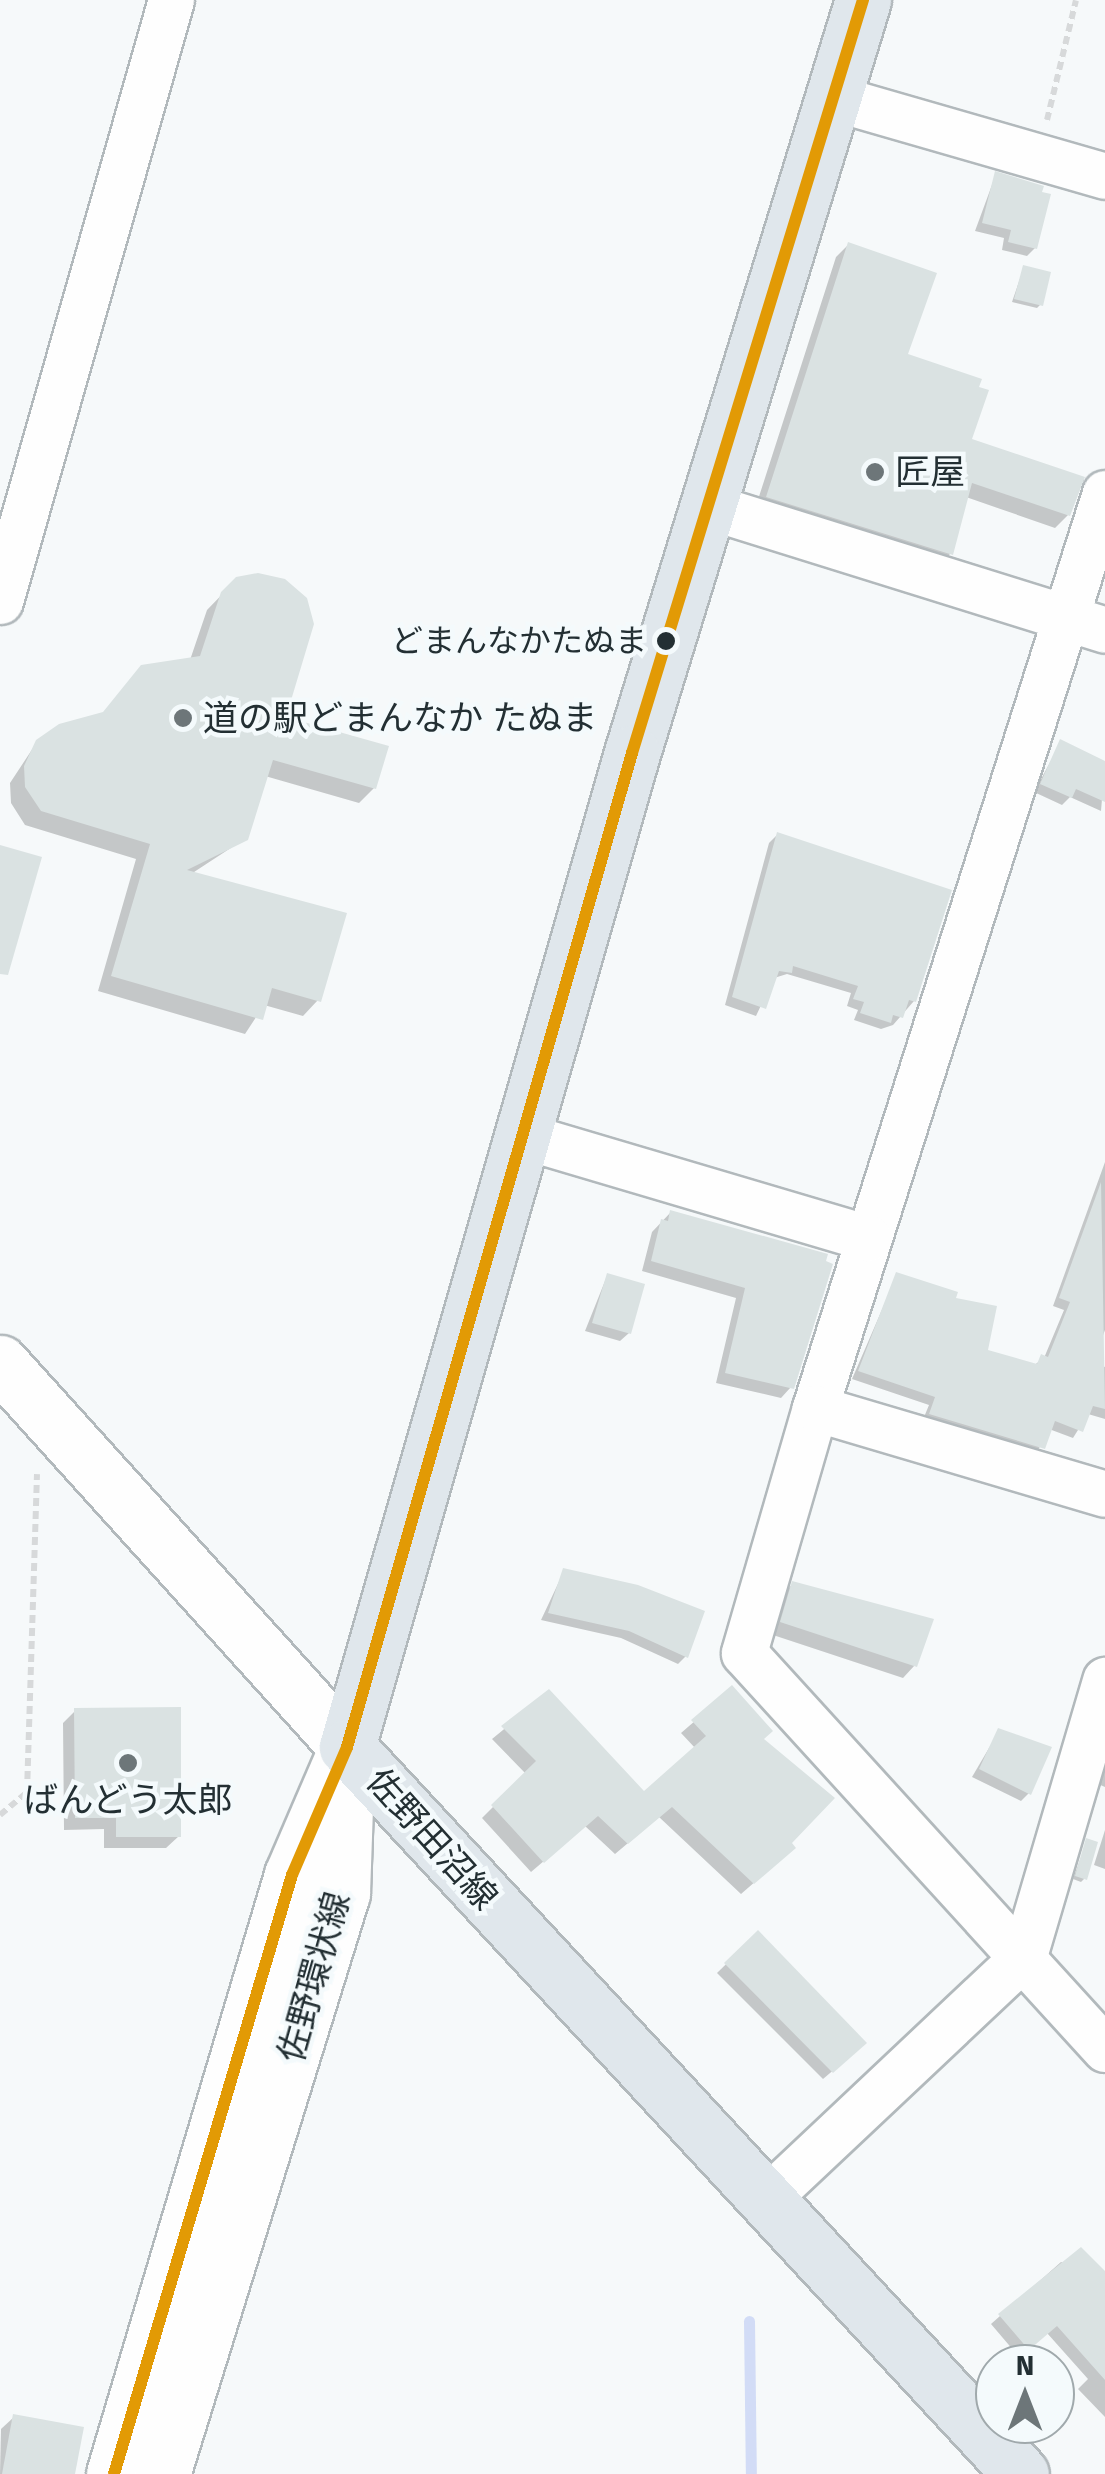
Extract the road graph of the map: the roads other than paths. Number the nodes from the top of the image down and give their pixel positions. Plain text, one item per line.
1 (170, 0) edge
2 (863, 0) edge
3 (835, 98) junction
4 (1105, 176) edge
5 (1105, 493) edge
6 (708, 506) junction
7 (0, 601) edge
8 (1086, 624) edge
9 (524, 1136) junction
10 (868, 1238) junction
11 (0, 1363) edge
12 (815, 1408) junction
13 (1105, 1494) edge
14 (1105, 1680) edge
15 (347, 1747) junction
16 (1024, 1956) junction
17 (1105, 2049) edge
18 (763, 2202) junction
19 (114, 2474) edge
20 (162, 2474) edge
21 (1021, 2474) edge

1 - 7 street
2 - 3 main road, 佐野田沼線
3 - 4 street
3 - 6 main road, 佐野田沼線
5 - 8 street
6 - 8 street
6 - 9 main road, 佐野田沼線
8 - 10 street
9 - 10 street
9 - 15 main road, 佐野田沼線
10 - 12 street
11 - 15 main road
12 - 13 street
12 - 16 street
14 - 16 street
15 - 18 main road, 佐野田沼線
15 - 19 main road, 佐野環状線
15 - 20 main road, 佐野環状線
16 - 17 street
16 - 18 street
18 - 21 main road, 佐野田沼線

